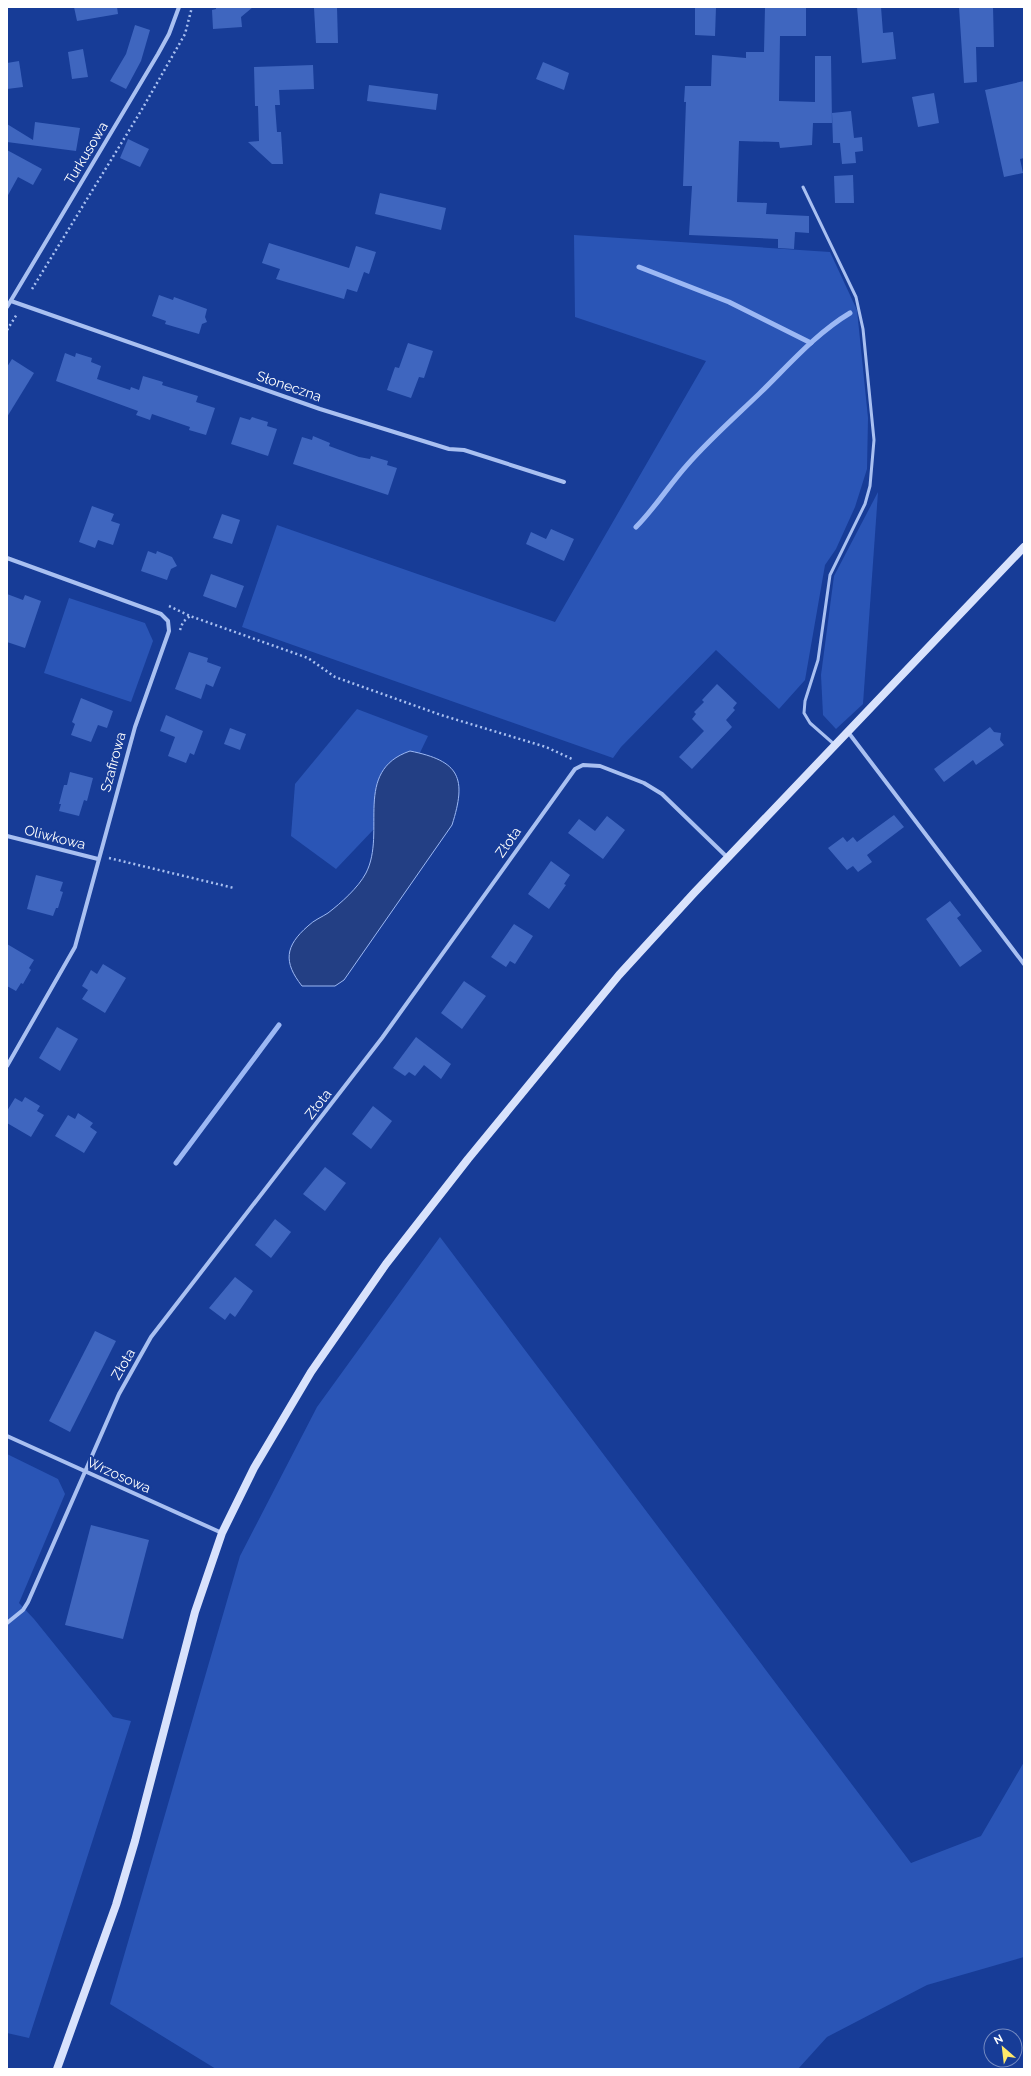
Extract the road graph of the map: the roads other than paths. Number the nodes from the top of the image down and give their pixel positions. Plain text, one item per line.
1 (179, 7) edge
2 (802, 187) dead end
3 (11, 301) junction
4 (7, 307) edge
5 (564, 482) dead end
6 (1024, 547) edge
7 (7, 558) edge
8 (848, 732) junction
9 (835, 745) junction
10 (7, 836) edge
11 (728, 858) junction
12 (98, 859) junction
13 (1024, 964) edge
14 (7, 1066) edge
15 (7, 1436) edge
16 (86, 1473) junction
17 (222, 1533) junction
18 (7, 1623) edge
19 (57, 2069) edge

1 - 3 street, Turkusowa
2 - 9 lane
3 - 4 street, Turkusowa
3 - 5 street, Słoneczna
6 - 8 street
7 - 12 street, Szafirowa
8 - 9 street
8 - 13 street
9 - 11 street
10 - 12 street, Oliwkowa
11 - 16 street, Złota
11 - 17 street
12 - 14 street, Szafirowa
15 - 16 street, Wrzosowa
16 - 17 street, Wrzosowa
16 - 18 street, Złota
17 - 19 street

